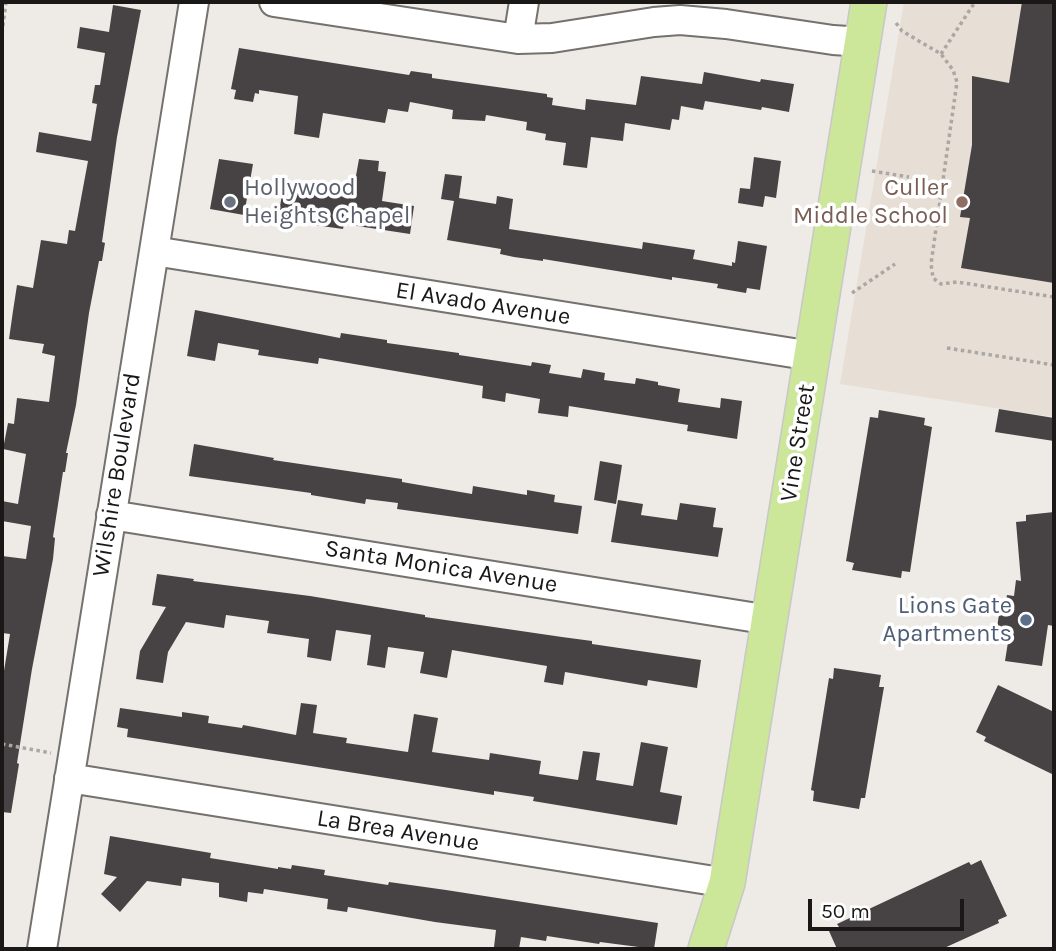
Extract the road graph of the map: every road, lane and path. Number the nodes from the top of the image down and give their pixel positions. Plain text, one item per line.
1 (6, 2) edge
2 (194, 2) edge
3 (274, 2) edge
4 (524, 2) edge
5 (975, 2) edge
6 (882, 12) edge
7 (2, 33) edge
8 (518, 39) junction
9 (863, 42) junction
10 (941, 54) junction
11 (872, 171) dead end
12 (909, 177) dead end
13 (154, 251) junction
14 (895, 264) dead end
15 (852, 293) dead end
16 (1054, 297) edge
17 (947, 348) dead end
18 (812, 356) junction
19 (1054, 365) edge
20 (111, 515) junction
21 (770, 620) junction
22 (2, 744) edge
23 (64, 767) junction
24 (727, 883) junction
25 (41, 949) edge
26 (706, 949) edge
27 (728, 949) edge

1 - 7 path
2 - 13 street, Wilshire Boulevard
3 - 8 street
4 - 8 street
5 - 10 path
6 - 9 main road, Vine Street
6 - 10 path
8 - 9 street
9 - 18 main road, Vine Street
10 - 16 path
11 - 12 path
13 - 18 street, El Avado Avenue
13 - 20 street, Wilshire Boulevard
14 - 15 path
17 - 19 path
18 - 21 main road, Vine Street
20 - 21 street, Santa Monica Avenue
20 - 23 street, Wilshire Boulevard
21 - 24 main road, Vine Street
22 - 23 path
23 - 24 street, La Brea Avenue
23 - 25 street, Wilshire Boulevard
24 - 26 main road, Vine Street
24 - 27 main road, Vine Street

